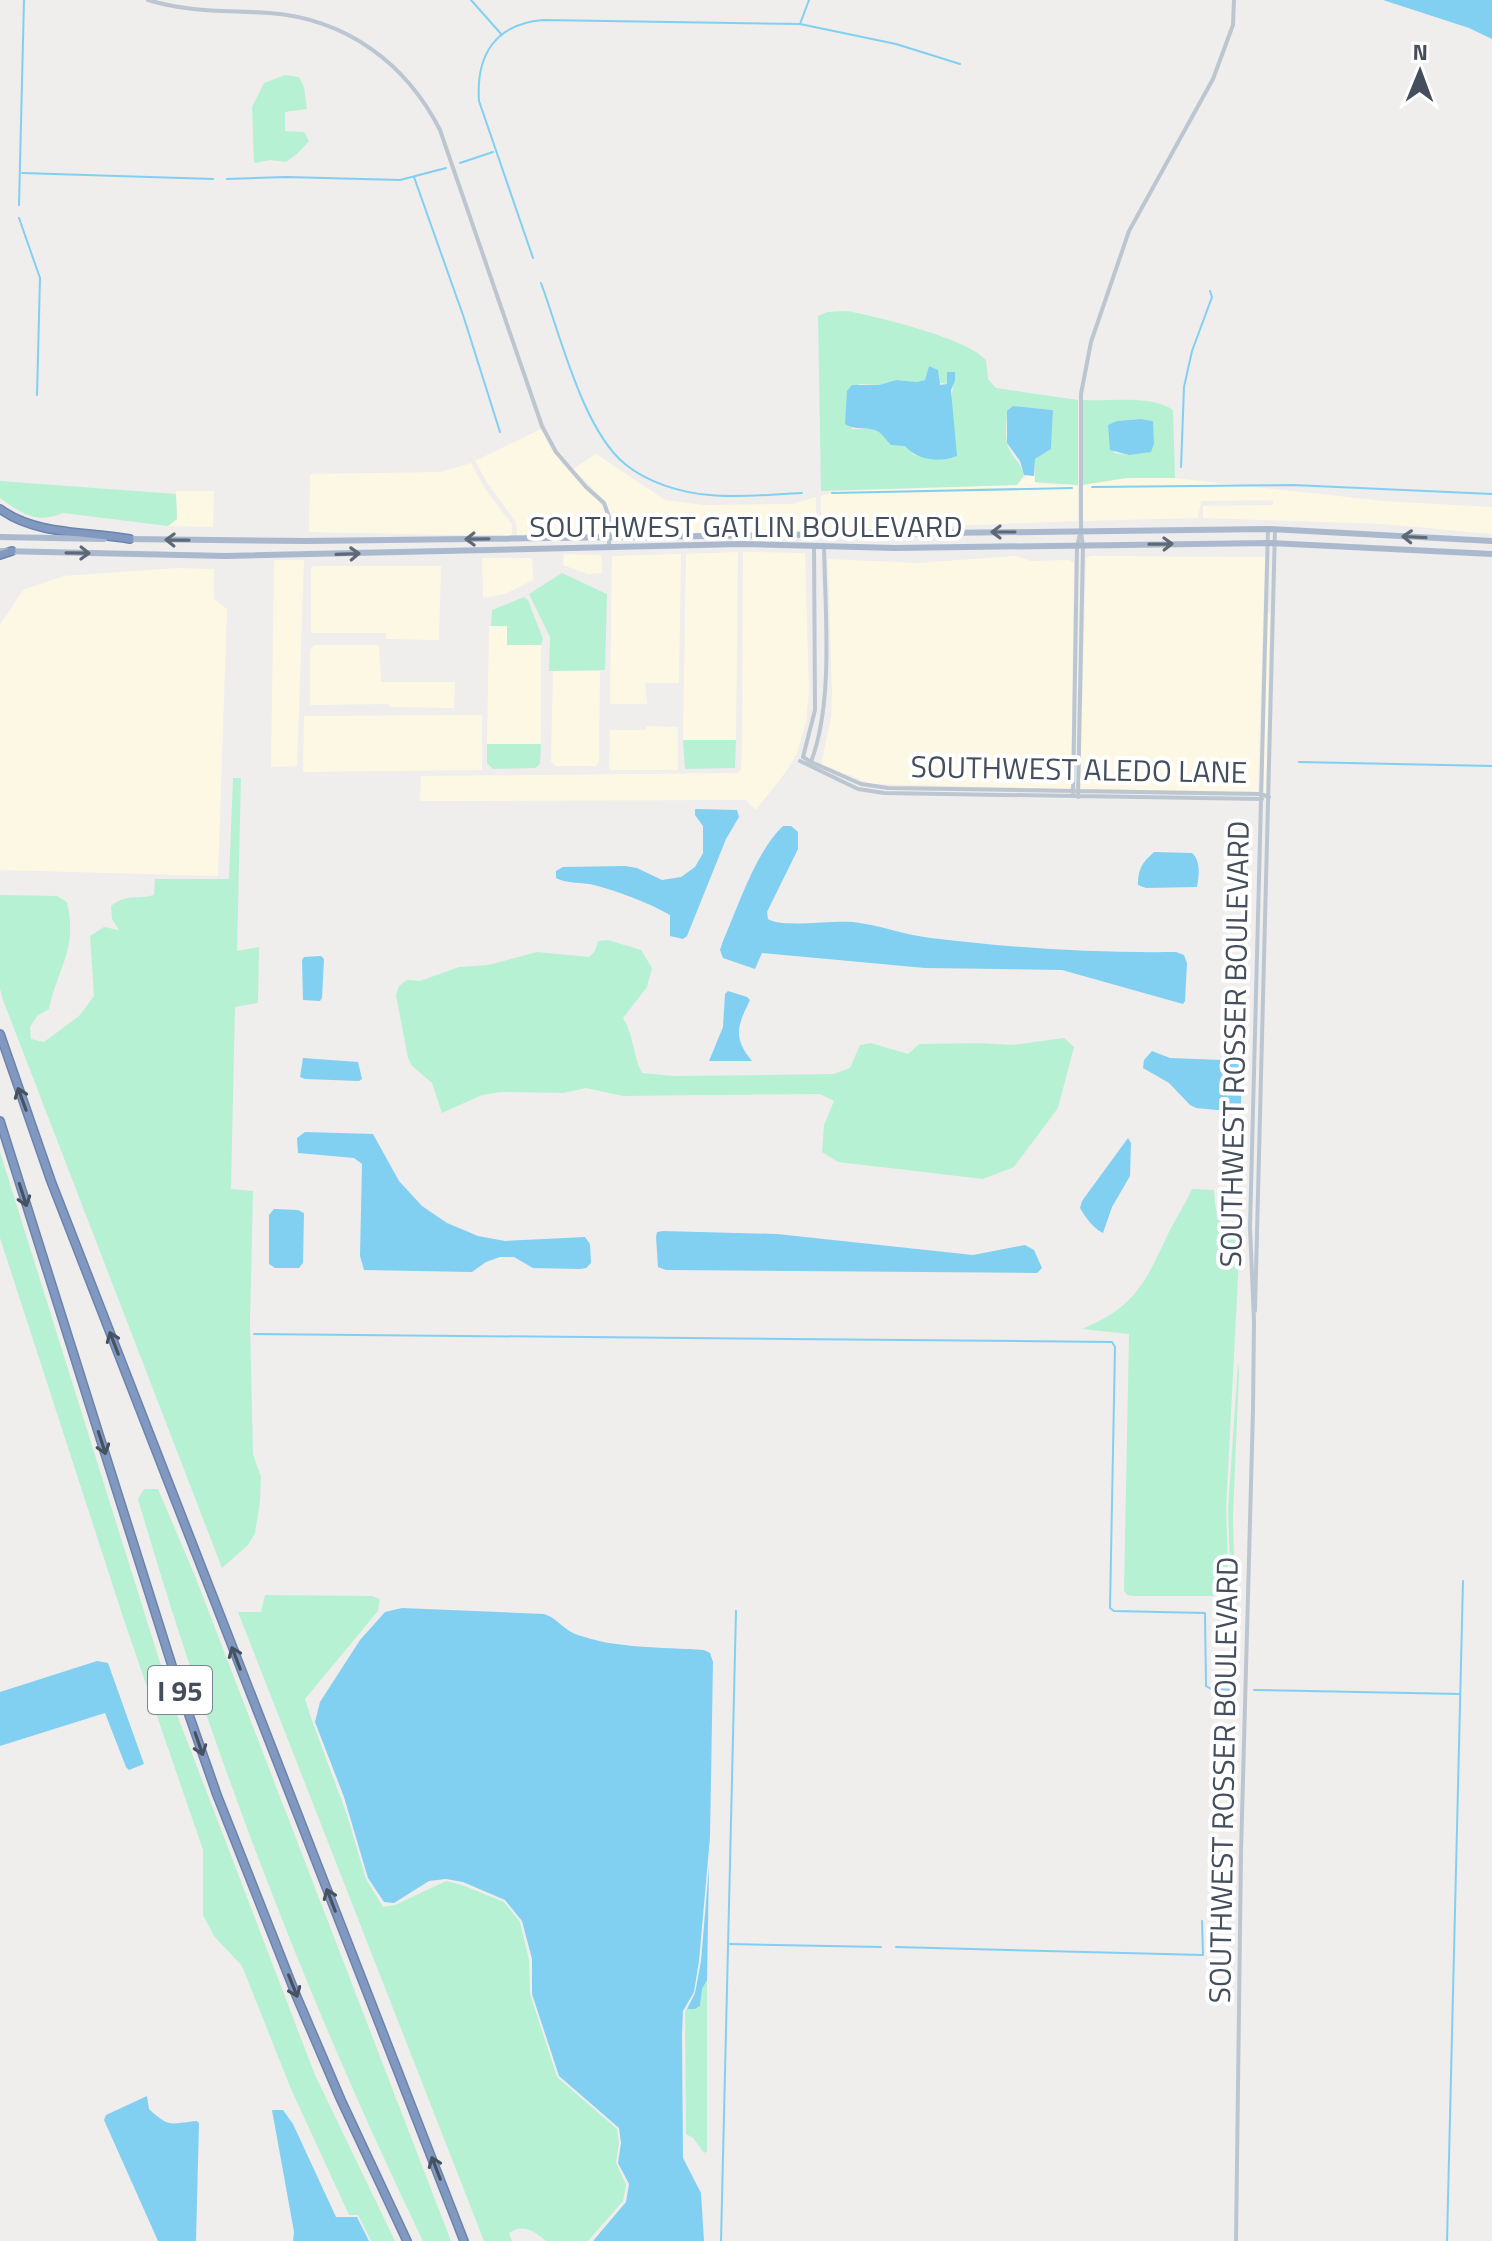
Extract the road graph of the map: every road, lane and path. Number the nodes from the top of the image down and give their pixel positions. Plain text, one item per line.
1 (148, 0) edge
2 (1234, 0) edge
3 (0, 509) edge
4 (1272, 529) junction
5 (1081, 532) junction
6 (0, 537) edge
7 (610, 537) junction
8 (130, 539) junction
9 (1492, 541) edge
10 (1271, 543) junction
11 (814, 546) junction
12 (824, 546) junction
13 (1080, 546) junction
14 (609, 547) junction
15 (12, 551) joint
16 (0, 553) edge
17 (1492, 554) edge
18 (801, 759) junction
19 (811, 762) junction
20 (1075, 794) junction
21 (1260, 797) junction
22 (1269, 797) junction
23 (0, 1034) edge
24 (0, 1121) edge
25 (1254, 1321) junction
26 (407, 2241) edge
27 (464, 2241) edge
28 (1236, 2241) edge

1 - 7 street
2 - 5 street
3 - 8 highway
4 - 5 main road, SOUTHWEST GATLIN BOULEVARD
9 -> 4 main road, SOUTHWEST GATLIN BOULEVARD
4 - 10 street, SOUTHWEST ROSSER BOULEVARD
5 -> 7 main road, SOUTHWEST GATLIN BOULEVARD
5 - 13 street
6 - 8 main road, SOUTHWEST GATLIN BOULEVARD
7 -> 8 main road, SOUTHWEST GATLIN BOULEVARD
7 - 14 street
13 -> 10 main road, SOUTHWEST GATLIN BOULEVARD
10 - 17 main road, SOUTHWEST GATLIN BOULEVARD
10 - 21 street, SOUTHWEST ROSSER BOULEVARD
10 - 22 street, SOUTHWEST ROSSER BOULEVARD
11 - 12 main road, SOUTHWEST GATLIN BOULEVARD
11 - 14 main road, SOUTHWEST GATLIN BOULEVARD
11 - 18 street
12 - 13 main road, SOUTHWEST GATLIN BOULEVARD
12 - 19 street
13 - 20 street
15 -> 14 main road, SOUTHWEST GATLIN BOULEVARD
15 - 16 highway
18 - 19 street, SOUTHWEST ALEDO LANE
18 - 20 street, SOUTHWEST ALEDO LANE
19 - 20 street, SOUTHWEST ALEDO LANE
20 - 21 street, SOUTHWEST ALEDO LANE
21 - 22 street, SOUTHWEST ALEDO LANE
21 - 25 street, SOUTHWEST ROSSER BOULEVARD
22 - 25 street, SOUTHWEST ROSSER BOULEVARD
27 -> 23 highway, I 95
24 -> 26 highway, I 95
25 - 28 street, SOUTHWEST ROSSER BOULEVARD

